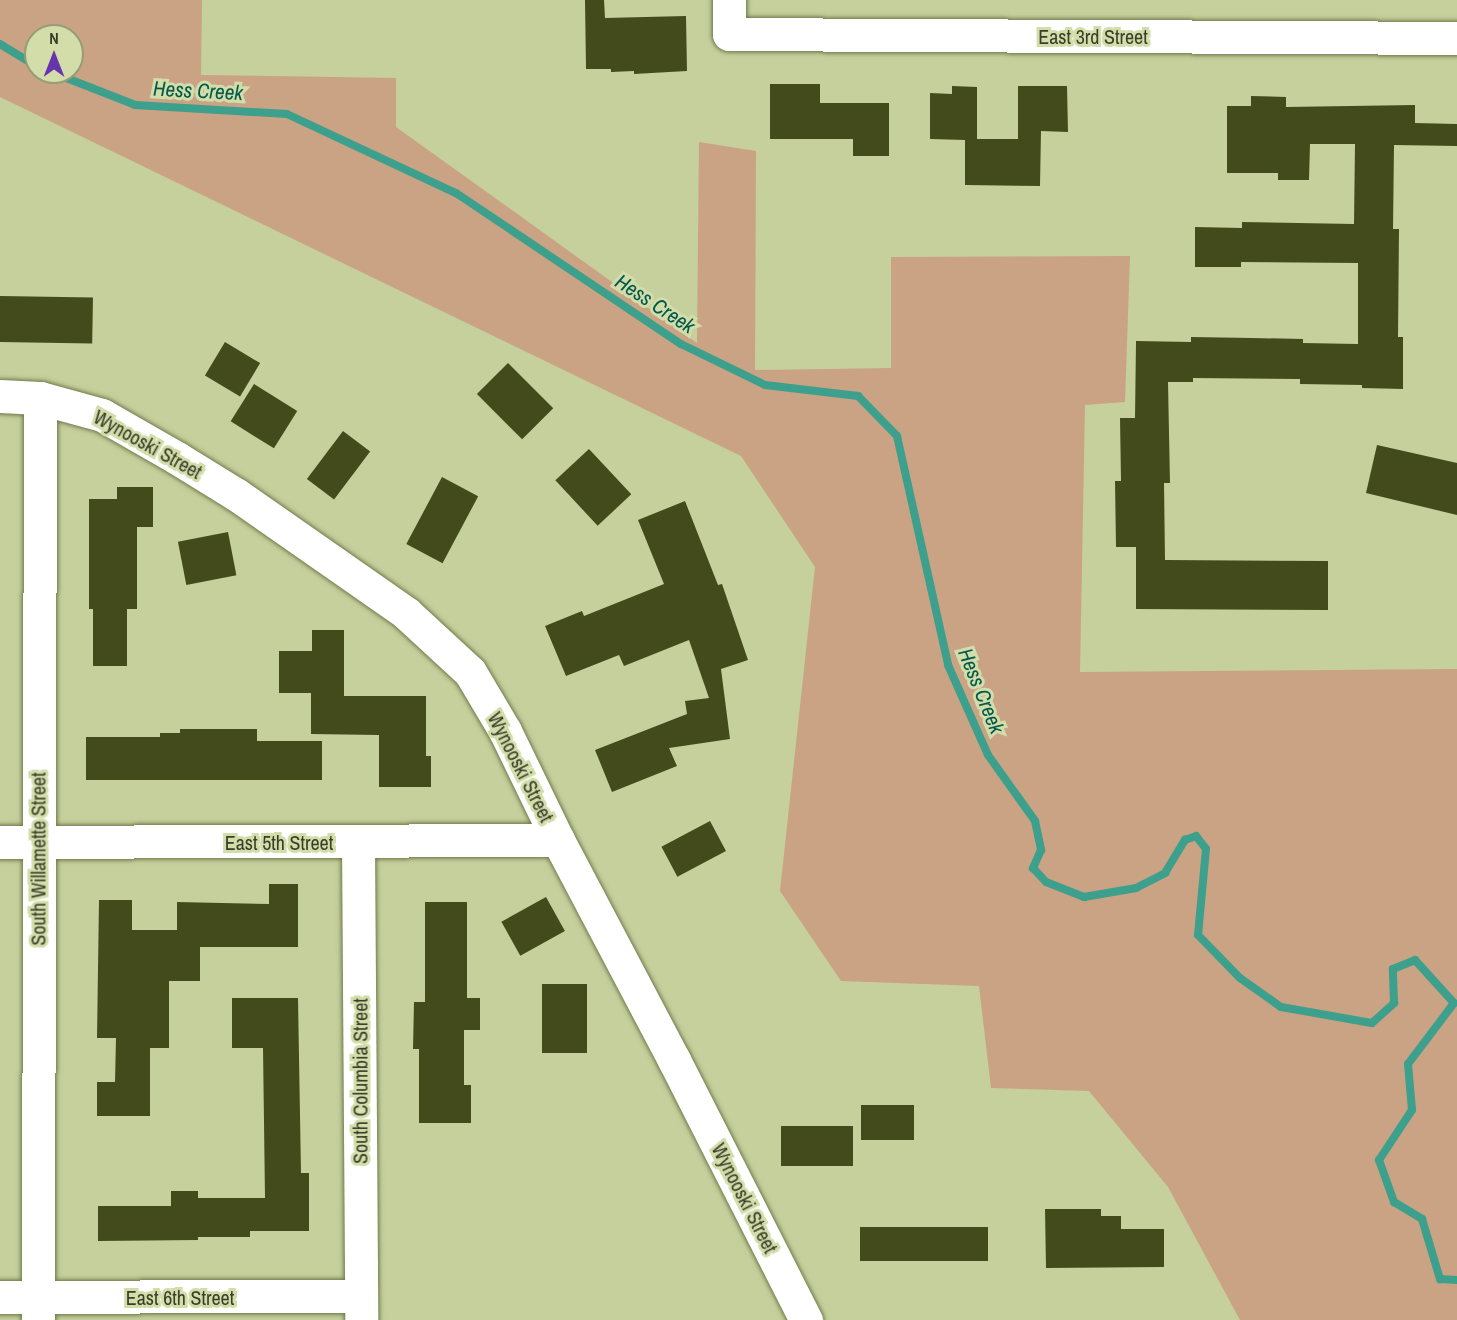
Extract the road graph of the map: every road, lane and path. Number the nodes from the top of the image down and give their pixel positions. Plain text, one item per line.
1 (729, 0) edge
2 (1457, 38) edge
3 (0, 396) edge
4 (40, 398) junction
5 (558, 840) junction
6 (0, 842) edge
7 (38, 842) junction
8 (358, 842) junction
9 (0, 1297) edge
10 (38, 1308) edge
11 (361, 1308) edge
12 (806, 1320) edge

1 - 2 street, East 3rd Street
3 - 4 street, Wynooski Street
4 - 5 street, Wynooski Street
4 - 7 street, South Willamette Street
5 - 8 street, East 5th Street
5 - 12 street, Wynooski Street
6 - 7 street, East 5th Street
7 - 8 street, East 5th Street
7 - 10 street, South Willamette Street
8 - 11 street, South Columbia Street
9 - 10 street, East 6th Street
10 - 11 street, East 6th Street

